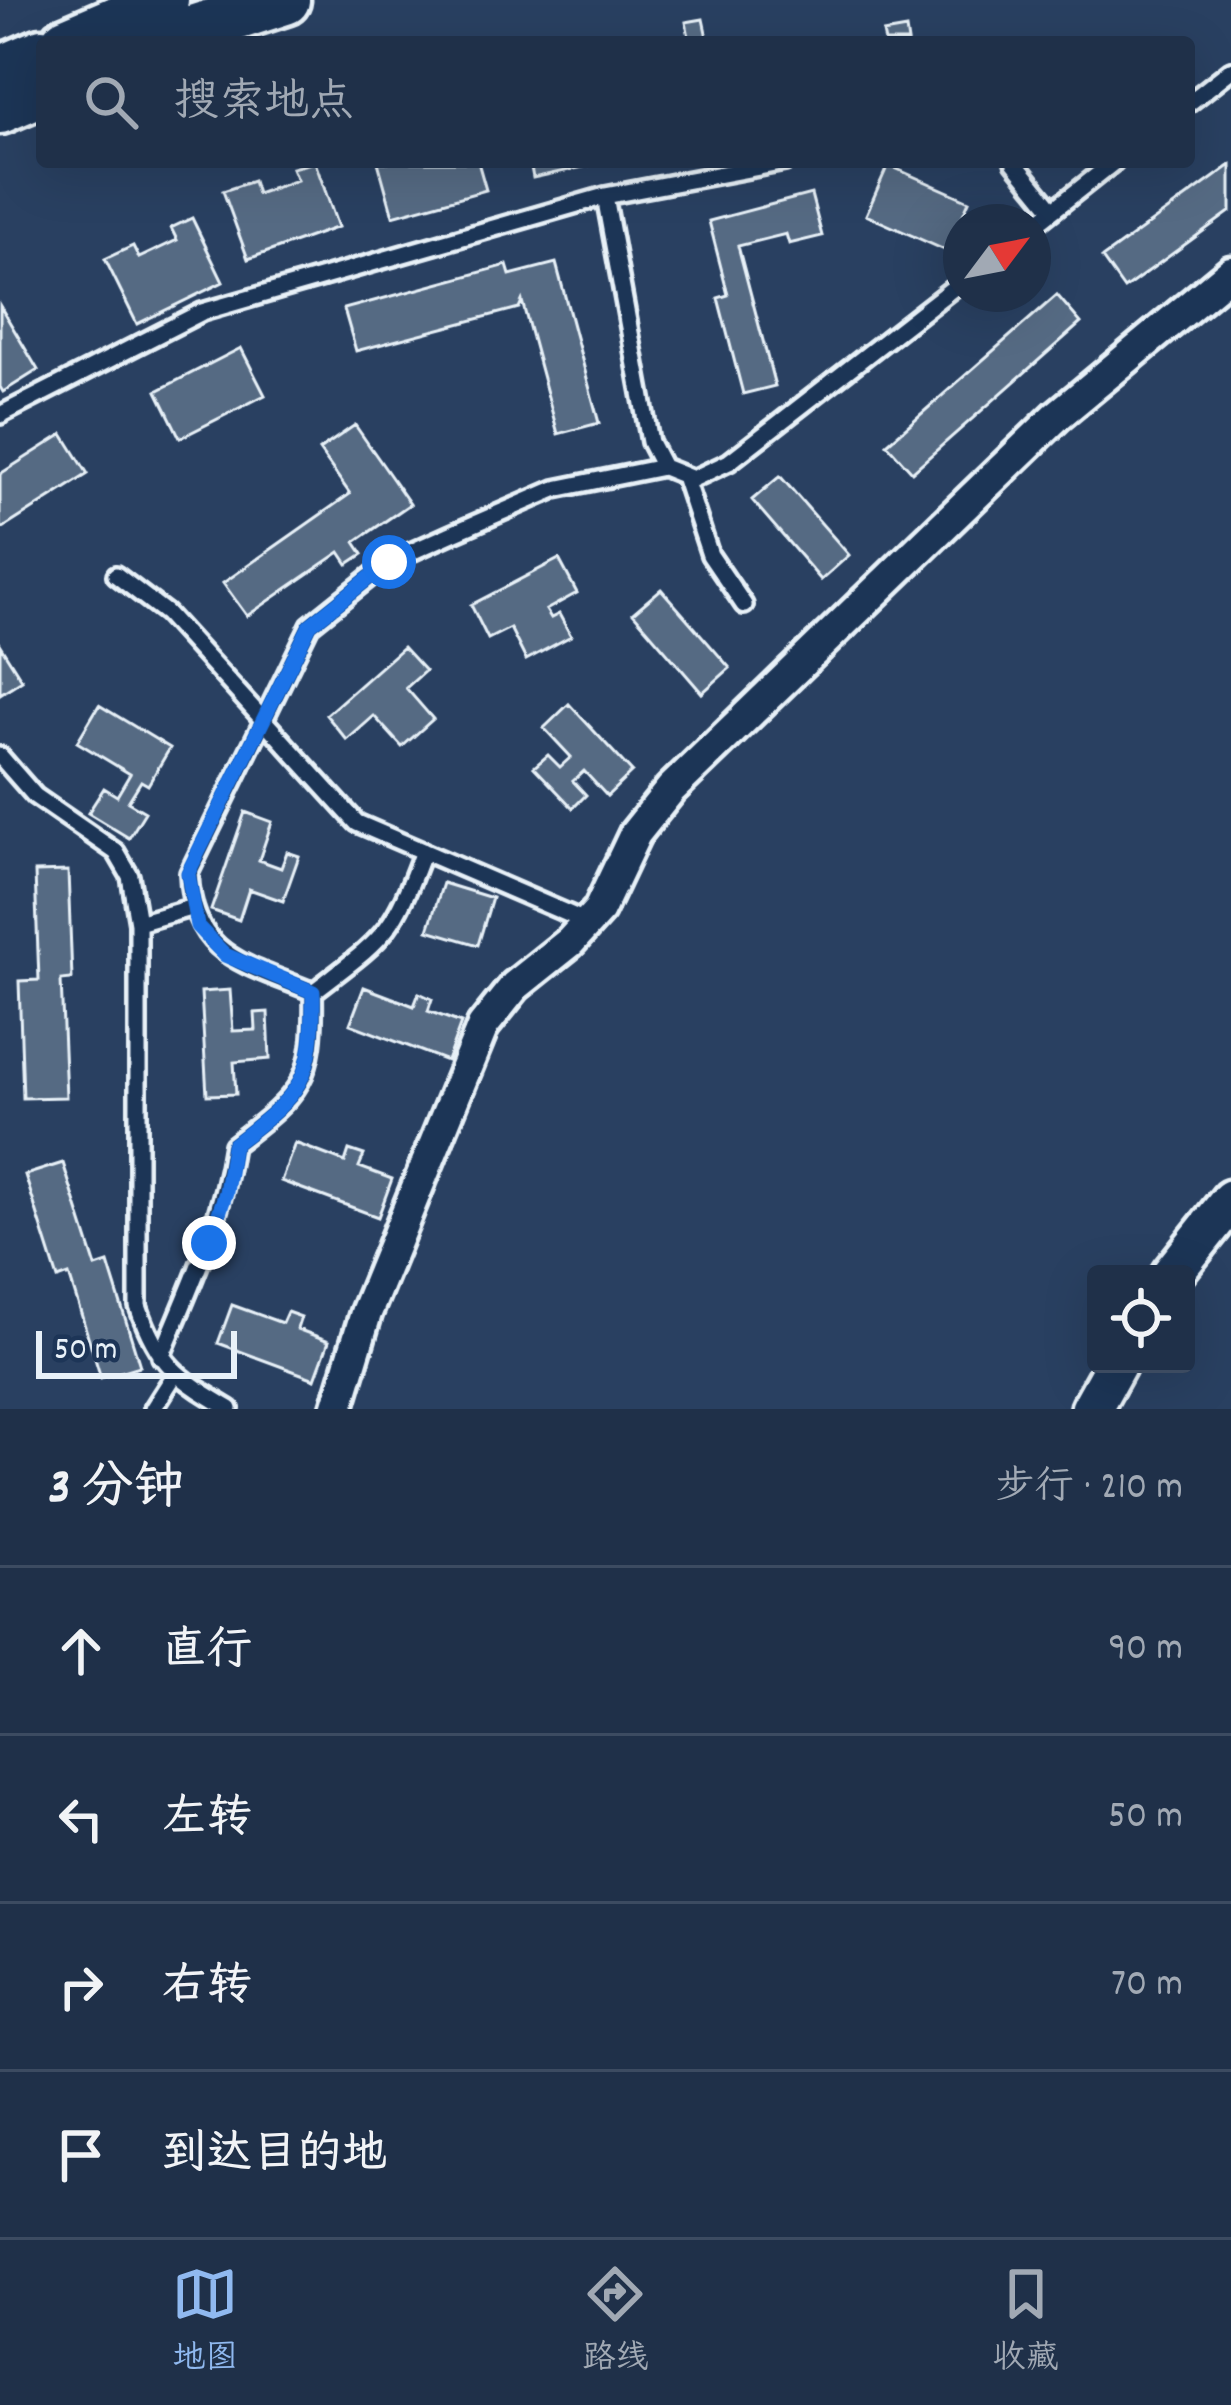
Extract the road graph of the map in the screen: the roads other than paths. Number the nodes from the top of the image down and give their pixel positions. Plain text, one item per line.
1 (164, 0) edge
2 (285, 0) edge
3 (80, 36) edge
4 (174, 36) edge
5 (36, 55) edge
6 (0, 70) edge
7 (1231, 70) edge
8 (36, 94) edge
9 (1195, 98) edge
10 (0, 109) edge
11 (752, 168) edge
12 (1019, 168) edge
13 (1106, 168) edge
14 (604, 196) junction
15 (1053, 210) joint
16 (1231, 272) edge
17 (943, 296) edge
18 (0, 415) edge
19 (663, 467) junction
20 (684, 476) junction
21 (116, 575) dead end
22 (744, 605) dead end
23 (262, 718) junction
24 (0, 756) edge
25 (423, 851) junction
26 (190, 908) junction
27 (587, 922) junction
28 (138, 923) junction
29 (313, 992) junction
30 (1231, 1200) edge
31 (1179, 1265) edge
32 (161, 1357) junction
33 (1111, 1373) edge
34 (174, 1376) junction
35 (154, 1409) edge
36 (230, 1409) edge
37 (337, 1409) edge
38 (1091, 1409) edge

1 - 3 main road
2 - 4 main road
5 - 6 main road
7 - 9 lane
8 - 10 main road
11 - 14 lane
12 - 15 lane
13 - 15 lane
14 - 18 lane
14 - 19 lane
16 - 27 street
17 - 20 lane
19 - 20 lane
19 - 23 lane
20 - 22 lane
21 - 23 lane
23 - 25 lane
23 - 26 lane
24 - 28 lane
25 - 27 lane
25 - 29 lane
26 - 28 lane
26 - 29 lane
27 - 37 street
28 - 32 lane
29 - 32 lane
30 - 31 street
32 - 34 lane
33 - 38 street
34 - 35 lane
34 - 36 lane

